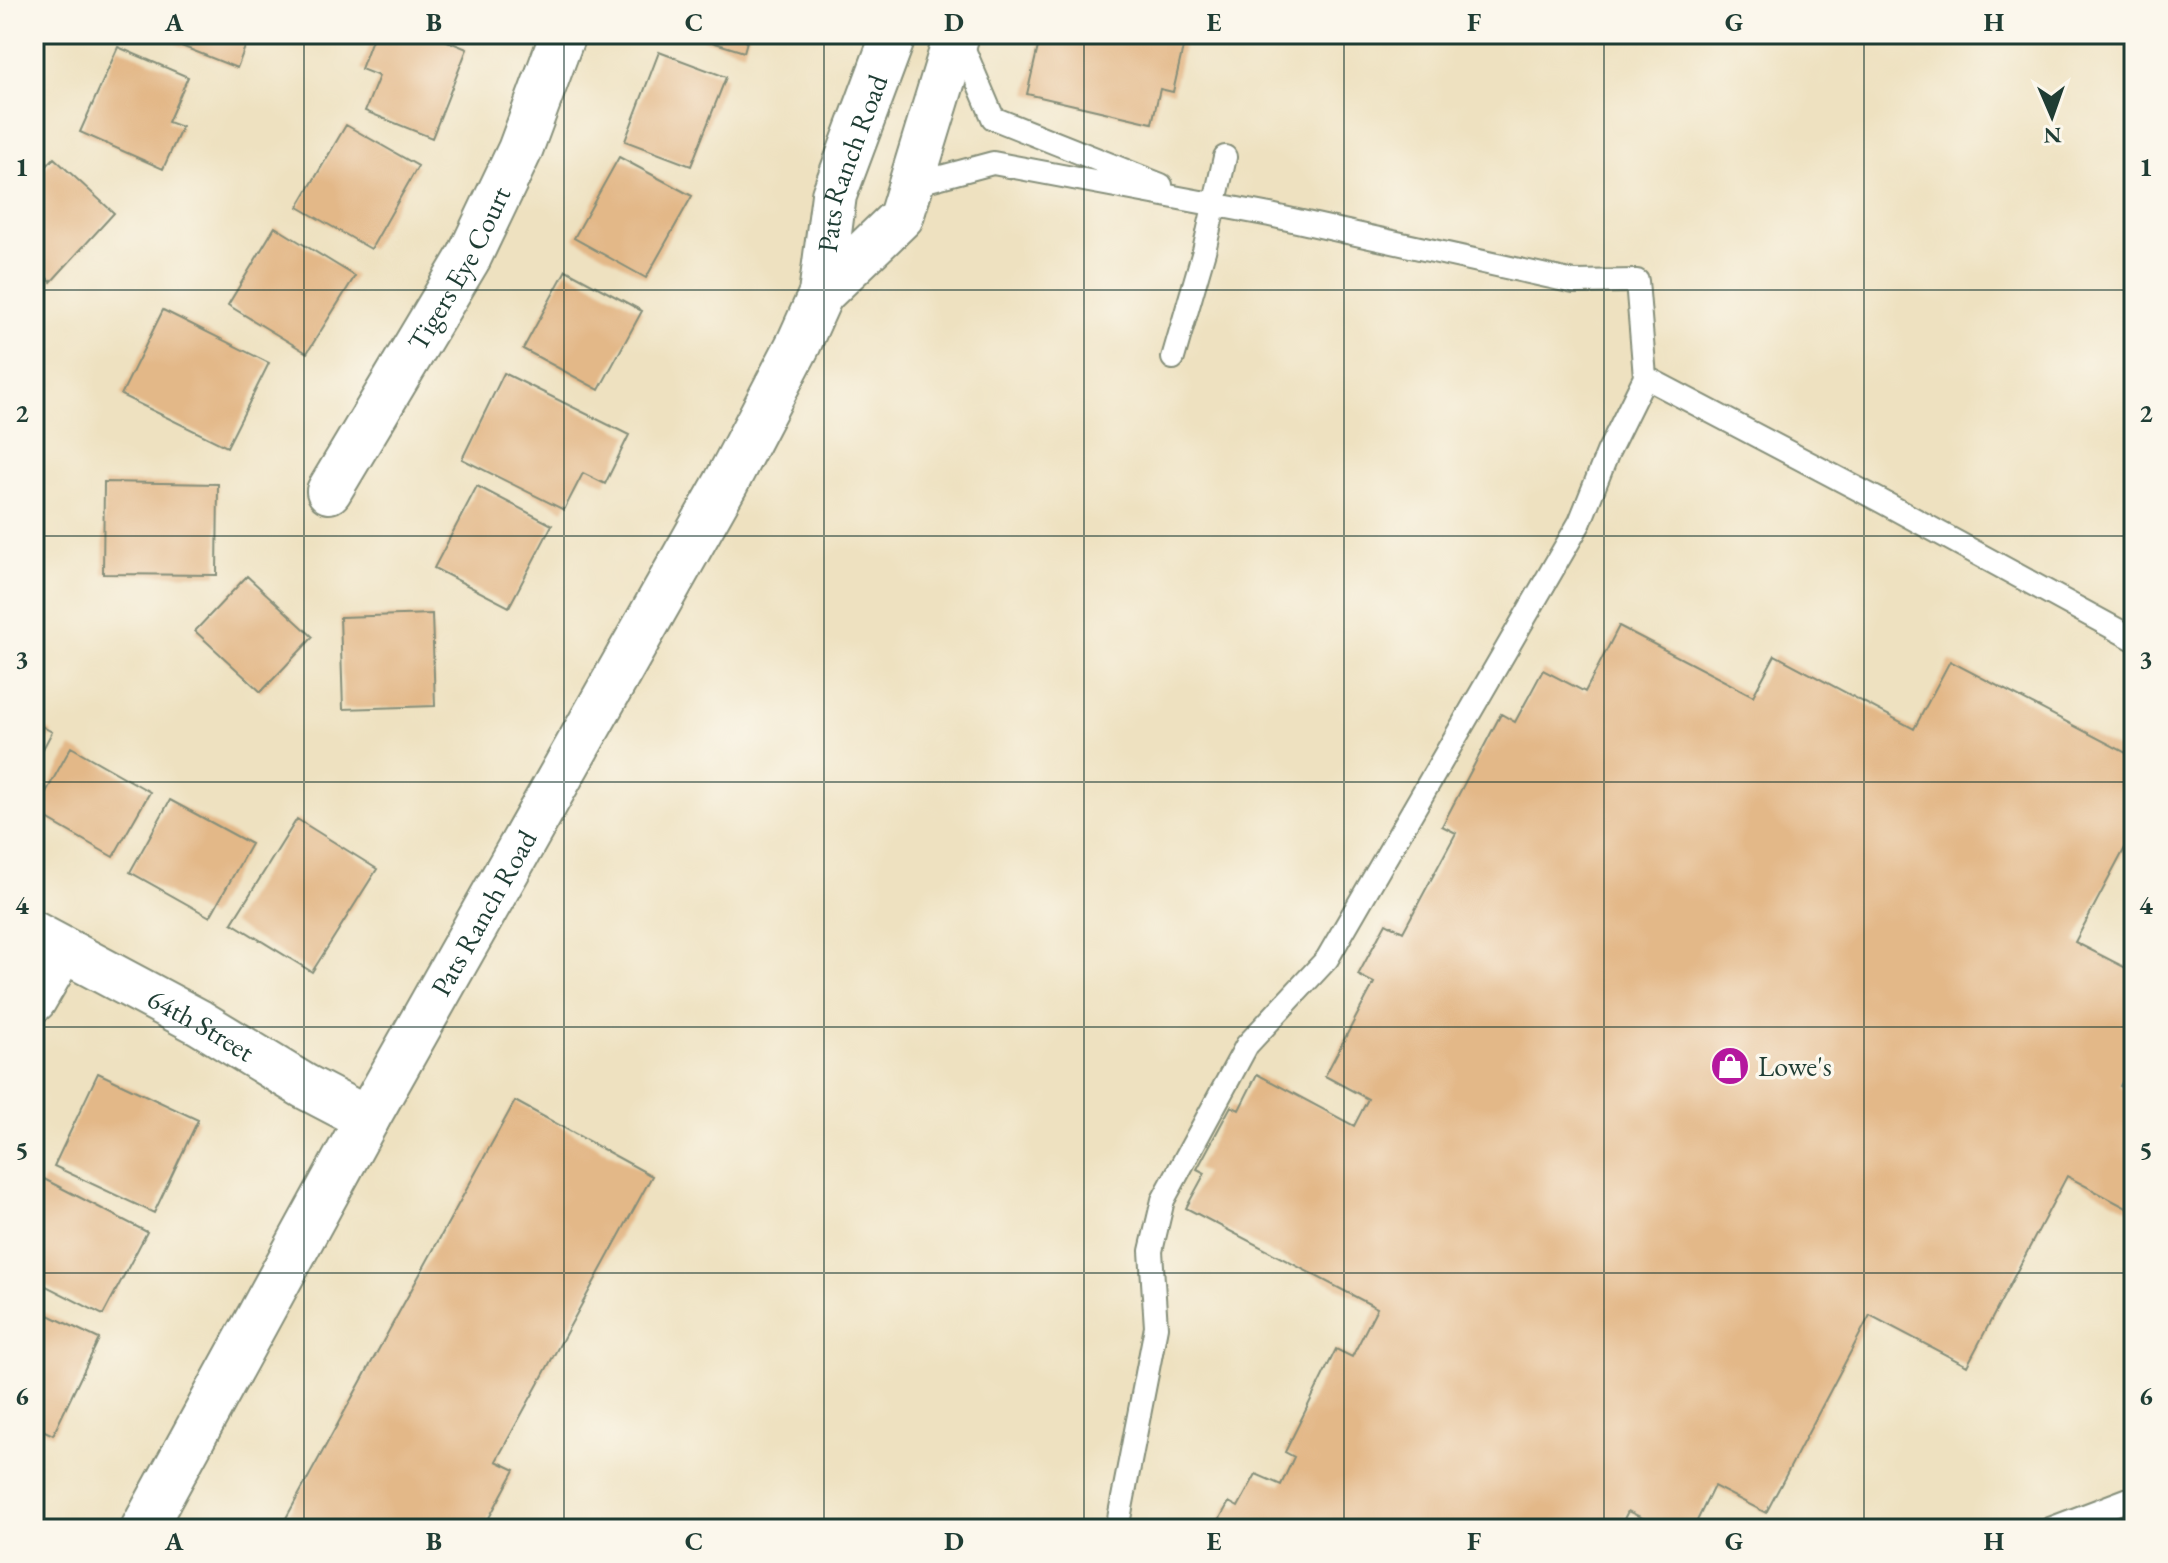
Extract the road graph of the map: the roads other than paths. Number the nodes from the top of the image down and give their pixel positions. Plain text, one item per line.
1 (563, 34) edge
2 (894, 34) edge
3 (957, 34) edge
4 (1225, 157) dead end
5 (911, 185) junction
6 (1214, 206) junction
7 (821, 294) junction
8 (1173, 358) dead end
9 (1645, 377) junction
10 (329, 491) dead end
11 (2134, 639) edge
12 (49, 942) edge
13 (34, 1000) edge
14 (367, 1119) junction
15 (2131, 1494) edge
16 (143, 1529) edge
17 (1117, 1529) edge
18 (2050, 1529) edge
19 (2096, 1529) edge

1 - 10 street, Tigers Eye Court
2 - 7 street, Pats Ranch Road
3 - 5 street, Pats Ranch Road
3 - 6 lane
4 - 6 lane
5 - 6 lane
5 - 7 street, Pats Ranch Road
6 - 8 lane
6 - 9 lane
7 - 14 street, Pats Ranch Road
9 - 11 lane
9 - 17 lane
12 - 13 street
12 - 14 street, 64th Street
14 - 16 street, Pats Ranch Road
15 - 18 lane
15 - 19 lane

